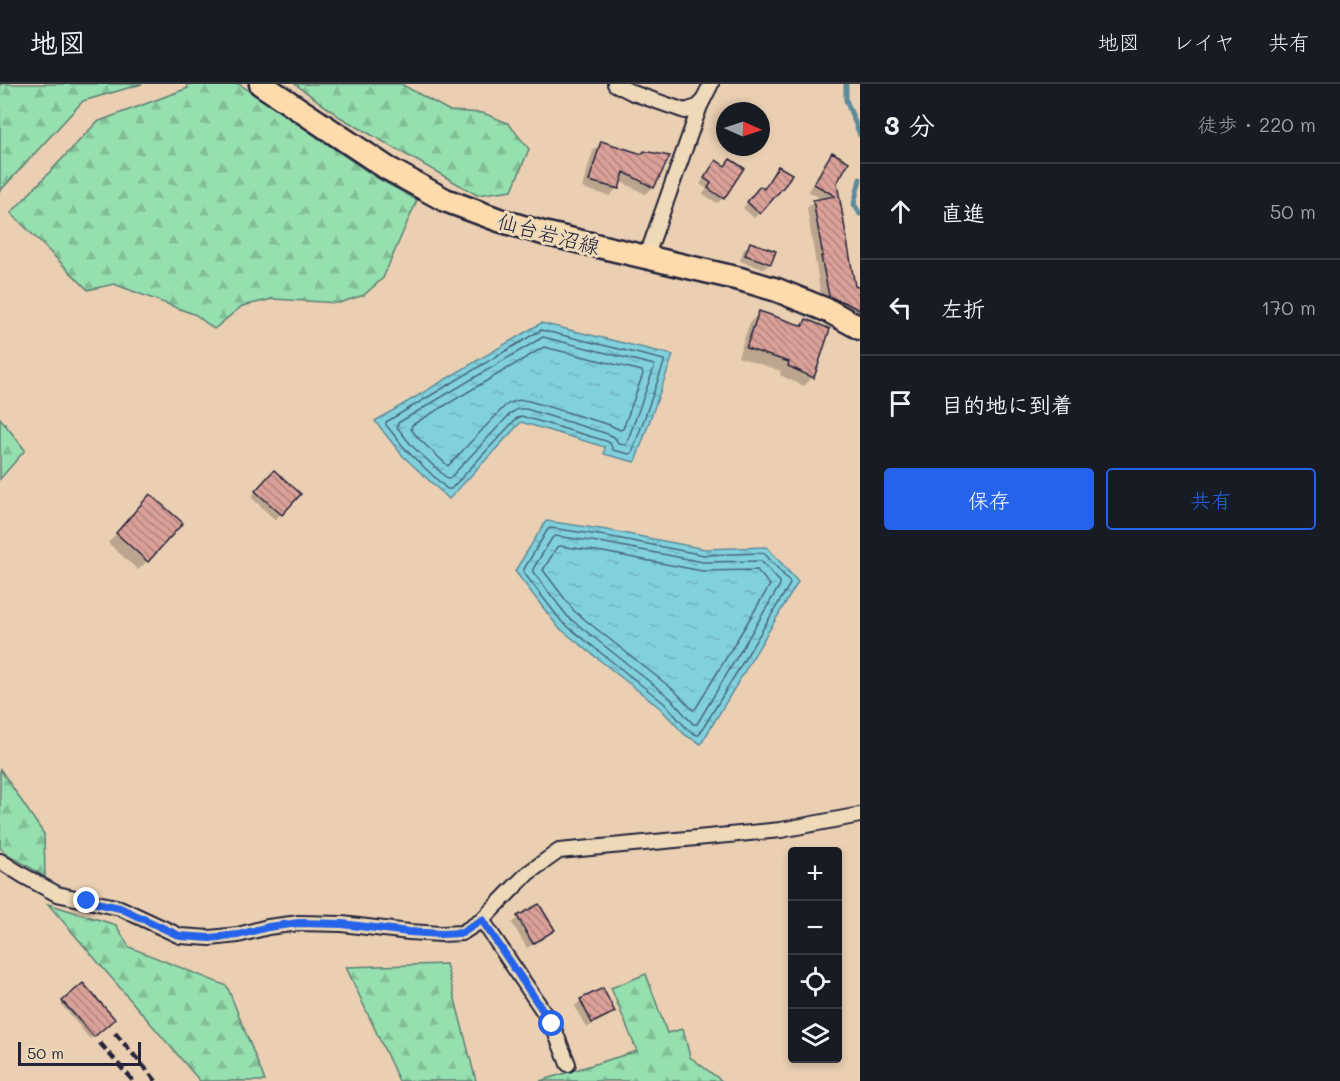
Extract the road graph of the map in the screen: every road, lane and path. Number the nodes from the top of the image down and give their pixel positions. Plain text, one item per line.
1 (261, 84) edge
2 (615, 84) edge
3 (711, 84) edge
4 (700, 106) junction
5 (646, 258) junction
6 (860, 328) edge
7 (860, 815) edge
8 (0, 861) edge
9 (482, 920) junction
10 (568, 1064) dead end

1 - 5 main road, 仙台岩沼線
2 - 4 street
3 - 4 street
4 - 5 street
5 - 6 main road, 仙台岩沼線
7 - 9 street
8 - 9 street
9 - 10 street

